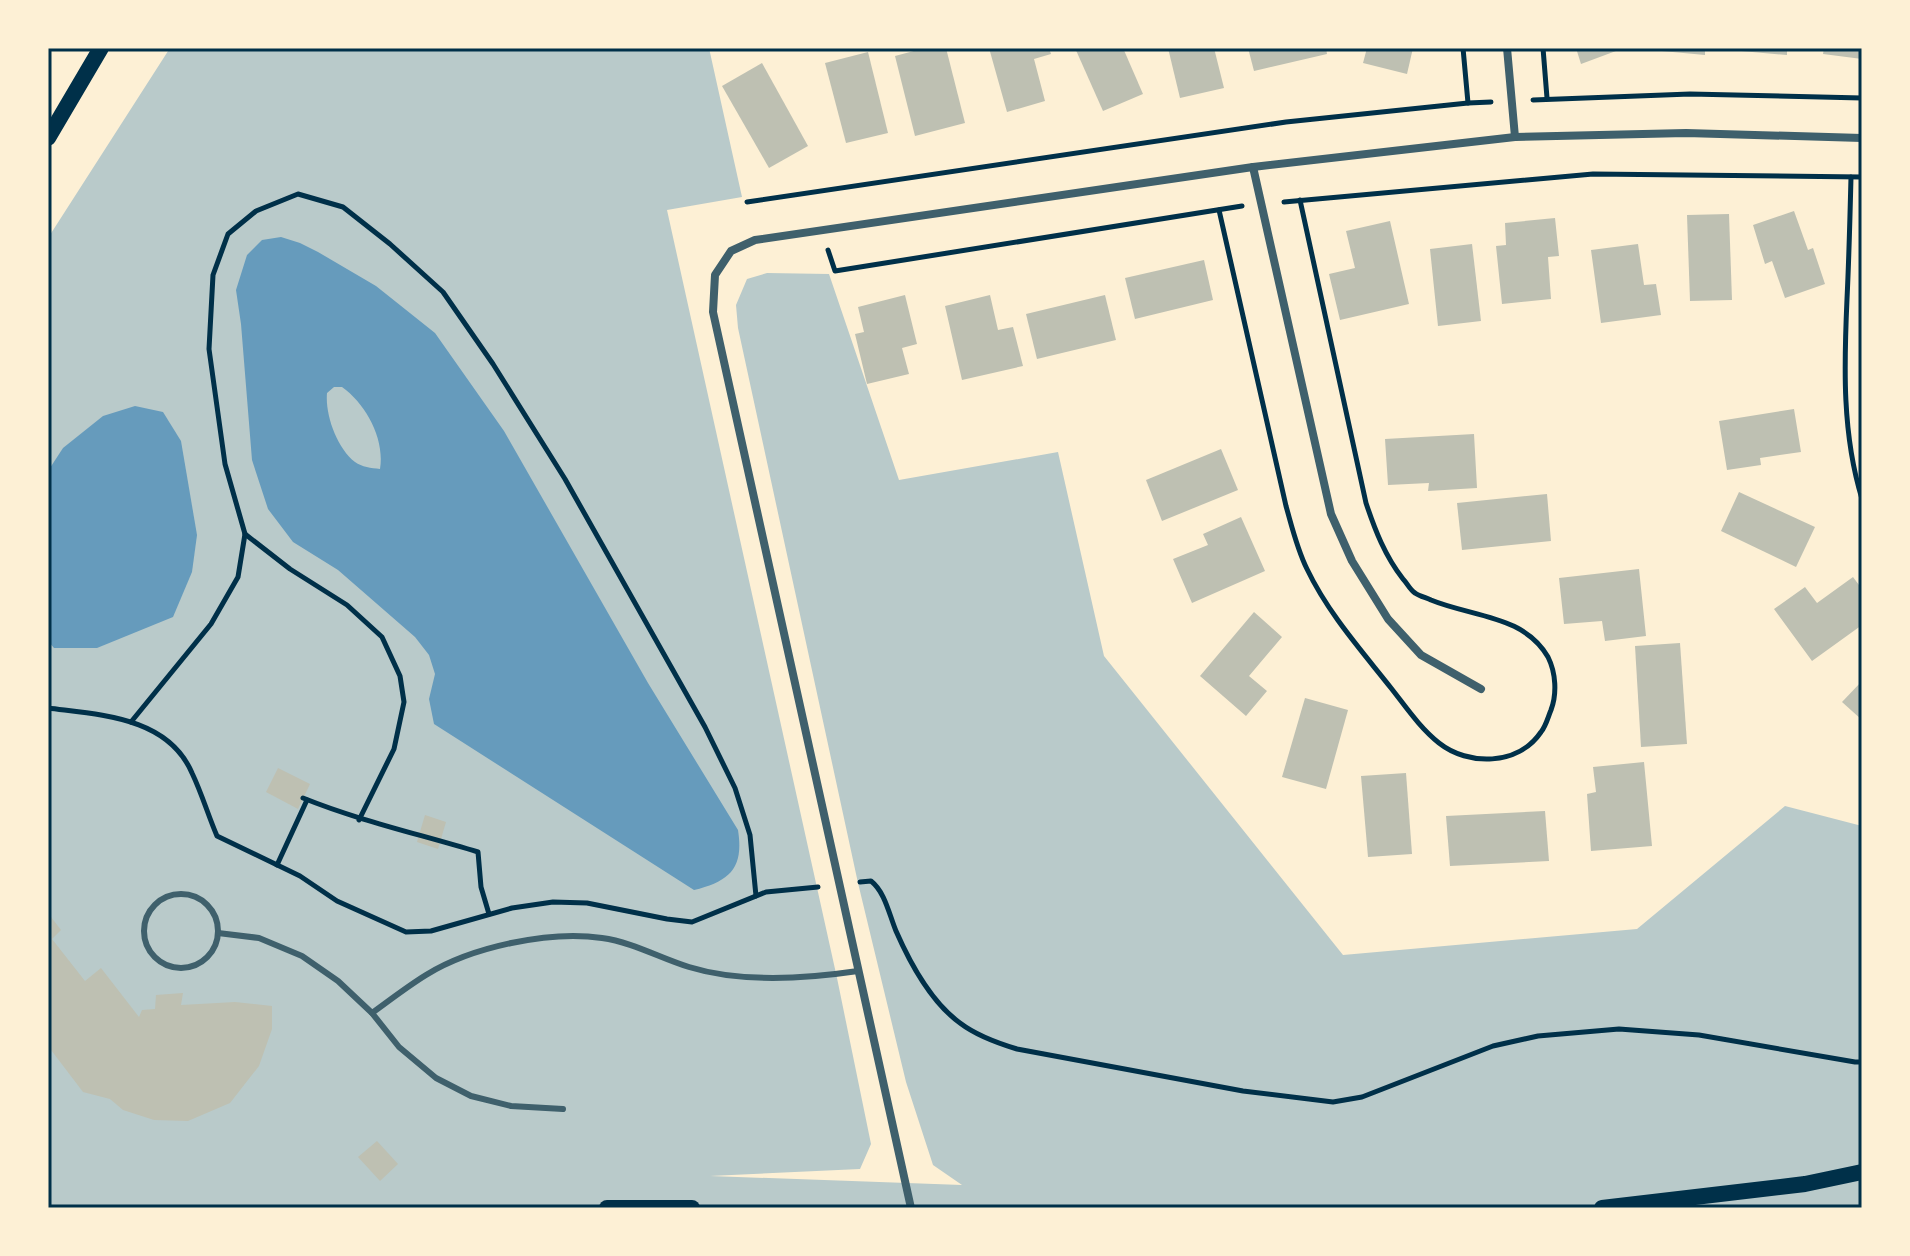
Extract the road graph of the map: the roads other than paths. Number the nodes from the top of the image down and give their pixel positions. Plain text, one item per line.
1 (101, 48) edge
2 (1507, 48) edge
3 (1515, 137) junction
4 (48, 138) edge
5 (1862, 138) edge
6 (1253, 167) junction
7 (1481, 689) dead end
8 (218, 933) junction
9 (858, 971) junction
10 (372, 1013) junction
11 (563, 1109) dead end
12 (1862, 1172) edge
13 (607, 1208) edge
14 (679, 1208) edge
15 (692, 1208) edge
16 (911, 1208) edge
17 (1602, 1208) edge

1 - 4 main road
2 - 3 street
3 - 5 street
3 - 6 street
6 - 7 street
6 - 9 street
8 - 8 lane
8 - 10 lane
9 - 10 lane
9 - 16 street
10 - 11 lane
12 - 17 main road
13 - 14 main road
14 - 15 main road

